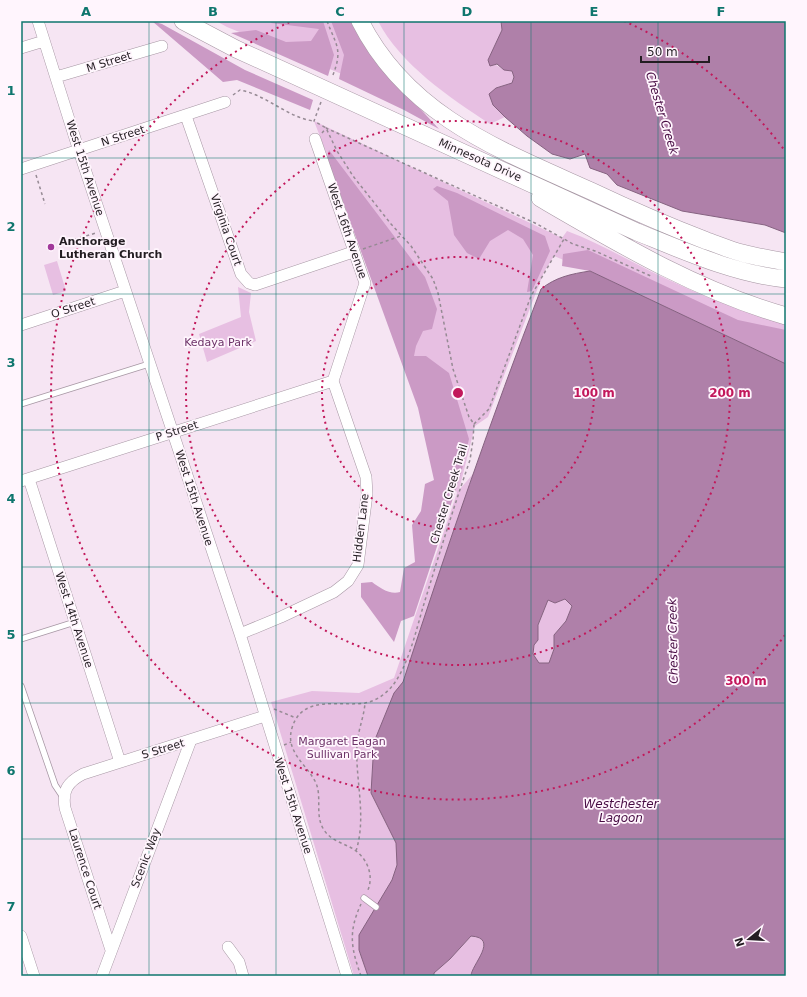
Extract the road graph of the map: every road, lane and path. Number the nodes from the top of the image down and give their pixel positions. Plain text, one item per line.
1 (38, 21) edge
2 (183, 21) edge
3 (327, 21) edge
4 (360, 21) edge
5 (44, 40) junction
6 (162, 46) dead end
7 (21, 48) edge
8 (333, 75) dead end
9 (56, 77) junction
10 (226, 102) joint
11 (321, 102) dead end
12 (186, 116) junction
13 (314, 121) junction
14 (326, 128) junction
15 (315, 140) dead end
16 (79, 151) junction
17 (469, 156) junction
18 (21, 169) edge
19 (36, 173) dead end
20 (45, 204) dead end
21 (97, 233) dead end
22 (402, 236) junction
23 (564, 239) junction
24 (69, 241) dead end
25 (353, 252) junction
26 (786, 262) edge
27 (656, 279) dead end
28 (786, 279) edge
29 (125, 291) junction
30 (786, 316) edge
31 (21, 325) edge
32 (150, 364) junction
33 (333, 381) junction
34 (21, 404) edge
35 (474, 424) junction
36 (173, 432) junction
37 (25, 480) edge
38 (75, 622) junction
39 (240, 634) junction
40 (21, 639) edge
41 (21, 686) edge
42 (365, 703) junction
43 (264, 713) junction
44 (296, 718) junction
45 (191, 740) junction
46 (120, 762) junction
47 (64, 792) junction
48 (356, 851) junction
49 (364, 898) junction
50 (376, 907) dead end
51 (21, 936) edge
52 (228, 947) dead end
53 (111, 950) junction
54 (34, 976) edge
55 (102, 976) edge
56 (243, 976) edge
57 (347, 976) edge
58 (361, 976) edge

1 - 5 street, West 15th Avenue
2 - 17 main road, Minnesota Drive
3 - 8 path
4 - 26 main road, Minnesota Drive
5 - 7 street
5 - 9 street, West 15th Avenue
6 - 9 street, M Street
9 - 16 street, West 15th Avenue
10 - 12 street, N Street
10 - 13 path
11 - 13 path
12 - 16 street, N Street
12 - 25 street, Virginia Court
13 - 14 path
14 - 22 path
14 - 23 path
15 - 25 street, West 16th Avenue
16 - 18 street, N Street
16 - 29 street, West 15th Avenue
17 - 28 main road, Minnesota Drive
17 - 30 main road
19 - 20 path
21 - 24 path
22 - 25 path
22 - 35 path
23 - 27 path
23 - 35 path
25 - 33 street, West 16th Avenue
29 - 31 street, O Street
29 - 32 street, West 15th Avenue
32 - 34 lane
32 - 36 street, West 15th Avenue
33 - 36 street, P Street
33 - 39 street, Hidden Lane
35 - 42 path, Chester Creek Trail
36 - 37 street, P Street
36 - 39 street, West 15th Avenue
37 - 38 street, West 14th Avenue
38 - 40 lane
38 - 46 street, West 14th Avenue
39 - 43 street, West 15th Avenue
41 - 47 lane
42 - 44 path, Chester Creek Trail
42 - 48 path
43 - 44 path
43 - 45 street, S Street
43 - 57 street, West 15th Avenue
44 - 48 path
45 - 46 street, S Street
45 - 53 street, Scenic Way
46 - 47 street, S Street
47 - 53 street, Laurence Court
48 - 49 path
49 - 50 lane
49 - 58 path
51 - 54 street
52 - 56 street
53 - 55 street, Scenic Way

